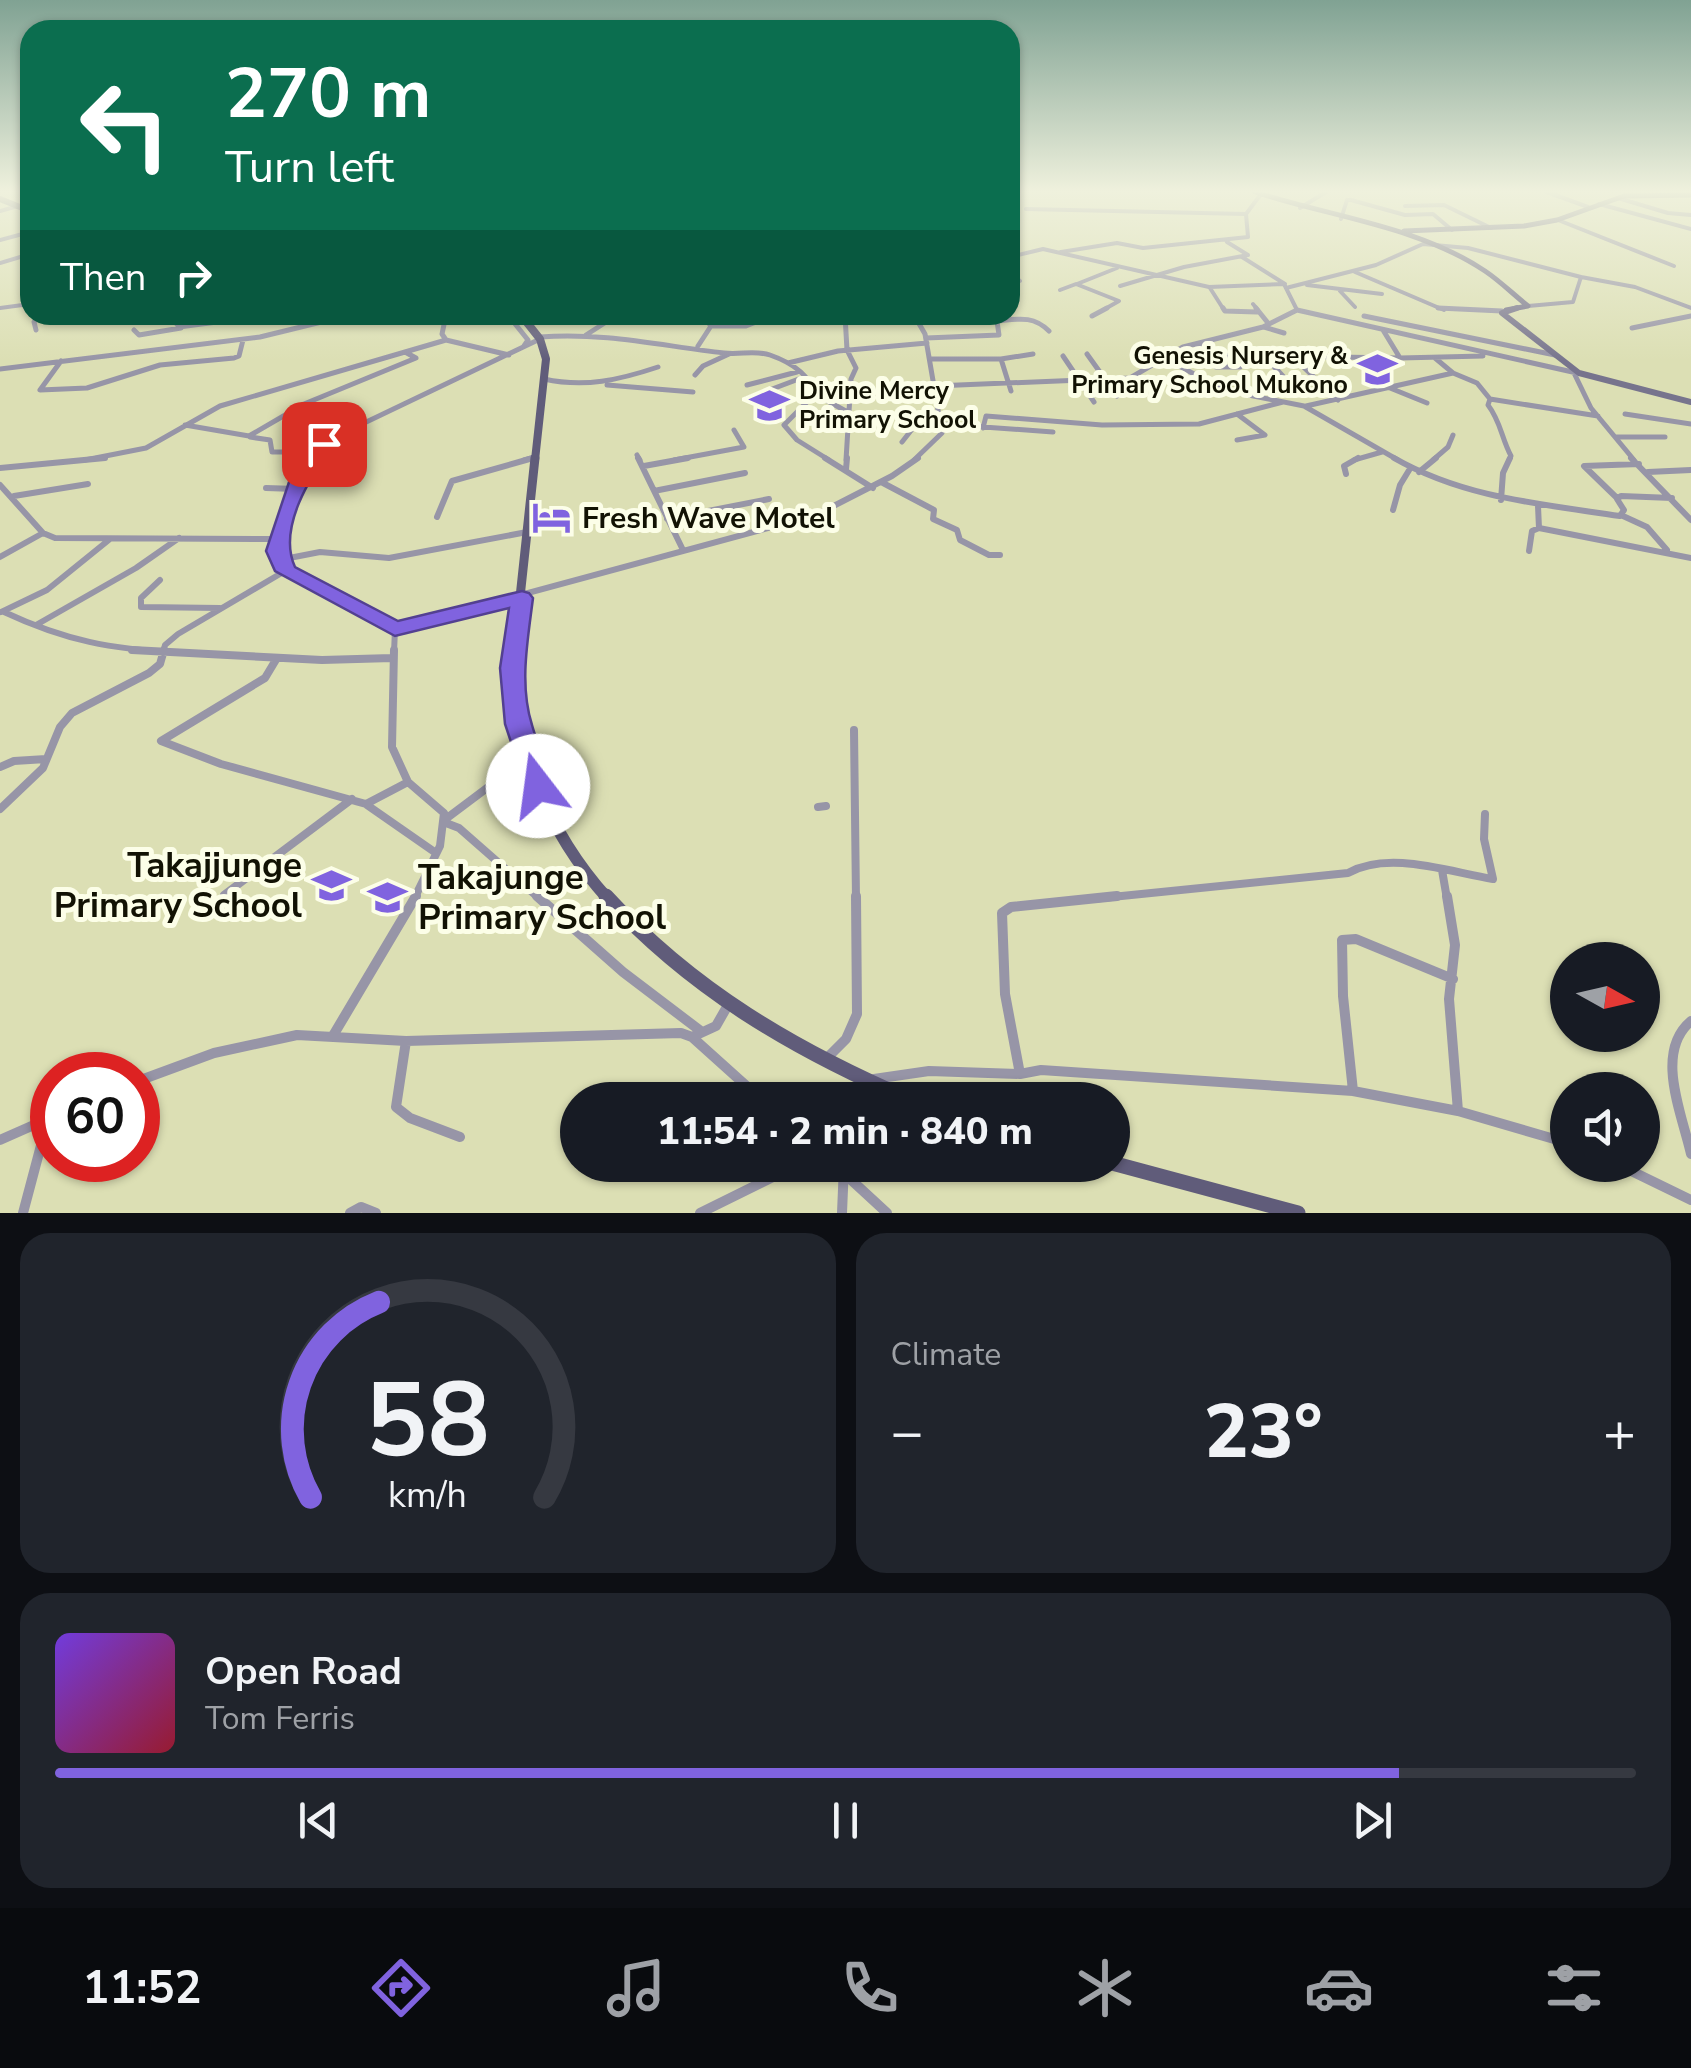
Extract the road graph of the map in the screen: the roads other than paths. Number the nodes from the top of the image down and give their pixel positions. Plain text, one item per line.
1 (1041, 249) edge
2 (1080, 249) edge
3 (1239, 249) edge
4 (1411, 249) edge
5 (1434, 249) edge
6 (1470, 249) edge
7 (1630, 249) edge
8 (1058, 252) junction
9 (1241, 256) junction
10 (1674, 266) dead end
11 (1118, 267) junction
12 (1354, 271) junction
13 (1154, 276) junction
14 (1582, 277) junction
15 (1076, 284) junction
16 (1298, 285) junction
17 (1120, 286) dead end
18 (1285, 286) junction
19 (1209, 287) junction
20 (1060, 290) dead end
21 (1339, 290) junction
22 (1382, 294) dead end
23 (1253, 304) dead end
24 (1355, 306) dead end
25 (1528, 306) junction
26 (1691, 308) edge
27 (1297, 310) junction
28 (1502, 311) junction
29 (1257, 312) junction
30 (1092, 316) dead end
31 (1364, 316) dead end
32 (1691, 316) edge
33 (1020, 319) edge
34 (35, 325) edge
35 (176, 325) edge
36 (196, 325) edge
37 (315, 325) edge
38 (444, 325) edge
39 (517, 325) edge
40 (529, 325) edge
41 (597, 325) edge
42 (748, 325) edge
43 (846, 325) edge
44 (920, 325) edge
45 (997, 325) edge
46 (1266, 325) junction
47 (312, 326) joint
48 (711, 326) joint
49 (182, 327) junction
50 (1632, 328) dead end
51 (1382, 329) junction
52 (36, 330) dead end
53 (134, 330) dead end
54 (1049, 331) dead end
55 (1284, 333) dead end
56 (586, 335) junction
57 (539, 338) junction
58 (243, 340) junction
59 (446, 340) junction
60 (926, 341) junction
61 (1196, 344) junction
62 (698, 346) junction
63 (524, 347) junction
64 (847, 350) junction
65 (404, 352) junction
66 (730, 354) junction
67 (1033, 354) dead end
68 (1087, 354) dead end
69 (510, 355) junction
70 (1212, 355) junction
71 (1063, 356) dead end
72 (1494, 356) junction
73 (1162, 357) junction
74 (1562, 357) junction
75 (1266, 358) junction
76 (1294, 358) junction
77 (1400, 358) junction
78 (1434, 358) junction
79 (930, 359) junction
80 (1000, 359) junction
81 (62, 360) junction
82 (788, 363) junction
83 (658, 367) dead end
84 (1216, 367) junction
85 (1240, 367) dead end
86 (0, 369) edge
87 (798, 371) junction
88 (1453, 373) junction
89 (1576, 373) junction
90 (1223, 374) dead end
91 (695, 375) dead end
92 (806, 376) junction
93 (544, 379) junction
94 (1107, 380) junction
95 (1084, 381) junction
96 (606, 385) junction
97 (747, 385) dead end
98 (935, 386) junction
99 (1010, 387) junction
100 (1389, 387) junction
101 (1295, 389) dead end
102 (693, 392) dead end
103 (815, 394) junction
104 (1118, 396) dead end
105 (746, 399) dead end
106 (1338, 400) junction
107 (1490, 400) junction
108 (1290, 401) junction
109 (1094, 402) dead end
110 (1691, 402) edge
111 (1427, 403) dead end
112 (1304, 406) junction
113 (848, 413) junction
114 (1236, 413) junction
115 (1625, 414) dead end
116 (912, 416) junction
117 (1598, 416) junction
118 (942, 420) junction
119 (1691, 424) edge
120 (184, 425) junction
121 (983, 428) junction
122 (734, 430) dead end
123 (1053, 432) dead end
124 (1453, 434) dead end
125 (248, 436) junction
126 (1615, 437) junction
127 (1664, 437) dead end
128 (1237, 440) dead end
129 (902, 442) dead end
130 (316, 452) junction
131 (1384, 452) junction
132 (637, 456) dead end
133 (536, 457) junction
134 (1640, 464) junction
135 (644, 466) junction
136 (1410, 467) junction
137 (0, 468) edge
138 (1691, 470) edge
139 (846, 471) junction
140 (1419, 472) junction
141 (1648, 472) junction
142 (746, 473) dead end
143 (1346, 474) dead end
144 (882, 482) junction
145 (88, 484) dead end
146 (1, 487) edge
147 (266, 488) dead end
148 (873, 488) junction
149 (296, 489) junction
150 (654, 491) junction
151 (13, 496) junction
152 (1618, 498) junction
153 (1672, 498) junction
154 (769, 499) dead end
155 (1502, 500) junction
156 (1538, 506) junction
157 (1394, 510) dead end
158 (1623, 516) junction
159 (437, 517) dead end
160 (668, 519) junction
161 (1691, 520) edge
162 (1539, 528) junction
163 (528, 532) junction
164 (42, 533) junction
165 (181, 536) junction
166 (111, 539) junction
167 (279, 539) junction
168 (683, 550) junction
169 (1668, 550) junction
170 (1528, 551) dead end
171 (1000, 555) dead end
172 (0, 556) edge
173 (1688, 557) edge
174 (280, 560) junction
175 (1689, 570) edge
176 (286, 571) junction
177 (160, 580) dead end
178 (522, 598) junction
179 (222, 608) junction
180 (2, 612) edge
181 (35, 625) junction
182 (395, 629) junction
183 (163, 653) junction
184 (277, 658) junction
185 (392, 658) junction
186 (854, 730) dead end
187 (530, 750) junction
188 (48, 759) junction
189 (0, 767) edge
190 (408, 782) junction
191 (353, 798) junction
192 (366, 804) junction
193 (0, 809) edge
194 (1485, 814) dead end
195 (446, 821) junction
196 (436, 853) junction
197 (1442, 870) junction
198 (224, 894) dead end
199 (1453, 979) junction
200 (729, 1004) junction
201 (1691, 1021) edge
202 (334, 1034) junction
203 (697, 1034) junction
204 (406, 1041) junction
205 (824, 1062) junction
206 (160, 1073) edge
207 (1020, 1074) junction
208 (865, 1079) junction
209 (744, 1082) edge
210 (864, 1082) edge
211 (872, 1082) edge
212 (1353, 1091) junction
213 (1458, 1111) junction
214 (30, 1127) edge
215 (460, 1138) dead end
216 (1550, 1138) edge
217 (0, 1140) edge
218 (1691, 1154) edge
219 (1130, 1169) edge
220 (32, 1182) edge
221 (763, 1182) edge
222 (841, 1182) edge
223 (855, 1182) edge
224 (1654, 1182) edge
225 (1691, 1200) edge
226 (23, 1213) edge
227 (350, 1213) edge
228 (376, 1213) edge
229 (700, 1213) edge
230 (842, 1213) edge
231 (887, 1213) edge
232 (1298, 1213) edge

1 - 8 street
2 - 8 street
3 - 9 street
4 - 12 street
5 - 25 street
6 - 14 street
7 - 10 street
8 - 11 street
9 - 13 street
9 - 18 street
11 - 13 street
11 - 15 street
12 - 16 street
12 - 28 street
13 - 17 street
13 - 19 street
14 - 25 street
14 - 26 street
15 - 20 street
15 - 30 street
16 - 18 street
16 - 21 street
18 - 19 street
18 - 27 street
19 - 29 street
21 - 22 street
21 - 24 street
23 - 29 street
25 - 28 street
27 - 46 street
27 - 51 street
28 - 74 street
29 - 46 street
31 - 74 street
32 - 50 street
33 - 54 street
34 - 52 street
35 - 49 street
36 - 49 street
37 - 47 street
38 - 59 street
39 - 63 street
40 - 57 main road
41 - 56 street
42 - 48 street
43 - 64 street
44 - 60 street
45 - 60 street
46 - 55 street
46 - 61 street
47 - 58 street
48 - 62 street
49 - 53 street
51 - 72 street
51 - 77 street
56 - 57 street
56 - 62 street
57 - 63 street
57 - 93 main road
58 - 81 street
58 - 81 street
59 - 65 street
59 - 69 street
60 - 64 street
60 - 79 street
61 - 70 street
61 - 73 street
62 - 66 street
63 - 69 street
64 - 82 street
64 - 113 street
65 - 120 street
65 - 125 street
66 - 82 street
66 - 91 street
67 - 80 street
68 - 94 street
69 - 130 street
70 - 75 street
70 - 84 street
71 - 95 street
72 - 78 street
72 - 89 street
73 - 94 street
73 - 108 street
74 - 89 street
75 - 76 street
75 - 101 street
76 - 77 street
76 - 106 street
77 - 78 street
78 - 88 street
79 - 80 street
79 - 98 street
80 - 99 street
81 - 86 street
82 - 87 street
83 - 96 street
84 - 85 street
84 - 90 street
87 - 92 street
87 - 97 street
88 - 100 street
88 - 107 street
89 - 110 street
89 - 117 street
92 - 103 street
92 - 105 street
93 - 96 street
93 - 133 main road
94 - 95 street
94 - 104 street
95 - 99 street
95 - 109 street
96 - 102 street
98 - 99 street
98 - 118 street
100 - 106 street
100 - 111 street
103 - 113 street
103 - 139 street
106 - 112 street
107 - 117 street
107 - 155 street
108 - 112 street
108 - 114 street
112 - 131 street
113 - 116 street
113 - 139 street
114 - 121 street
114 - 128 street
115 - 119 street
116 - 118 street
116 - 129 street
117 - 126 street
118 - 121 street
118 - 144 street
120 - 125 street
120 - 137 street
121 - 123 street
122 - 135 street
124 - 140 street
125 - 130 street
126 - 127 street
126 - 134 street
130 - 149 street
131 - 136 street
131 - 143 street
132 - 135 street
133 - 159 street
133 - 163 main road
134 - 141 street
134 - 152 street
135 - 150 street
136 - 140 street
136 - 157 street
138 - 141 street
139 - 148 street
140 - 155 street
141 - 153 street
142 - 150 street
144 - 148 street
144 - 171 street
145 - 151 street
146 - 151 street
147 - 149 street
148 - 168 street
149 - 167 street
150 - 160 street
151 - 164 street
152 - 153 street
152 - 158 street
153 - 161 street
154 - 160 street
155 - 156 street
156 - 158 street
156 - 162 street
158 - 169 street
160 - 168 street
162 - 169 street
162 - 170 street
163 - 174 street
163 - 178 main road
164 - 166 street
164 - 172 street
165 - 166 street
165 - 167 street
165 - 181 street
166 - 180 street
167 - 174 street
168 - 178 street
169 - 173 street
173 - 175 street
174 - 176 street
176 - 179 street
176 - 182 street
177 - 179 street
178 - 182 street
178 - 187 main road
179 - 183 street
180 - 181 street
181 - 183 street
182 - 185 street
183 - 184 street
183 - 188 street
184 - 185 street
184 - 191 street
185 - 190 street
186 - 205 street
187 - 195 street
187 - 200 main road
188 - 189 street
188 - 193 street
190 - 192 street
190 - 195 street
191 - 192 street
191 - 198 street
192 - 196 street
194 - 197 street
195 - 196 street
195 - 203 street
196 - 202 street
197 - 199 street
197 - 207 street
199 - 212 street
199 - 213 street
200 - 203 street
200 - 205 main road
201 - 218 street
202 - 204 street
202 - 206 street
203 - 204 street
203 - 209 street
204 - 215 street
205 - 208 main road
207 - 208 street
207 - 212 street
208 - 210 street
208 - 211 main road
212 - 213 street
213 - 216 street
214 - 217 street
219 - 232 main road
220 - 226 street
221 - 229 street
222 - 230 street
223 - 231 street
224 - 225 street
227 - 228 street

